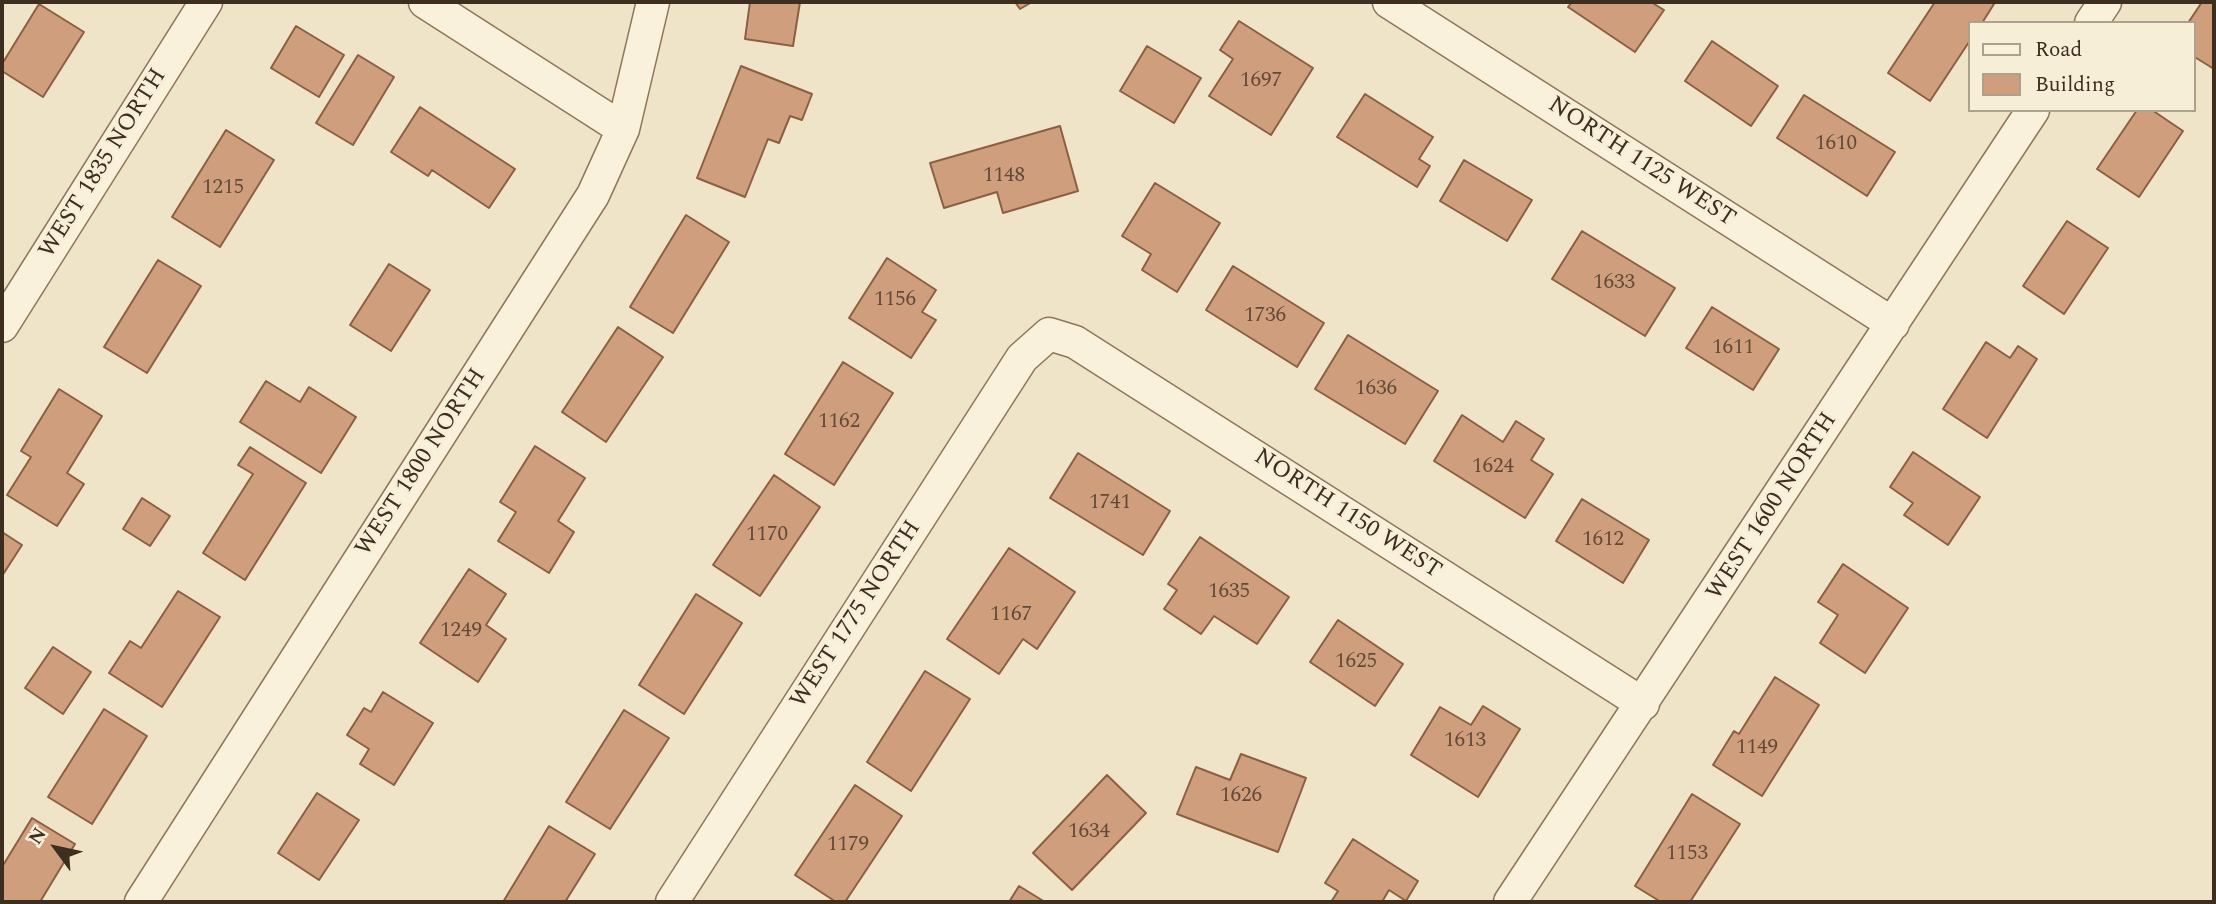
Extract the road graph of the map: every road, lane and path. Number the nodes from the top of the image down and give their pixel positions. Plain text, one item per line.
1 (206, 2) edge
2 (425, 2) edge
3 (653, 2) edge
4 (1389, 2) edge
5 (2105, 2) edge
6 (2092, 21) edge
7 (2032, 112) edge
8 (622, 129) junction
9 (1893, 324) junction
10 (2, 326) edge
11 (1049, 334) joint
12 (1643, 704) junction
13 (141, 902) edge
14 (672, 902) edge
15 (1510, 902) edge

1 - 10 street, WEST 1835 NORTH
2 - 8 street
3 - 8 street, WEST 1800 NORTH
4 - 9 street, NORTH 1125 WEST
5 - 6 street
7 - 9 street, WEST 1600 NORTH
8 - 13 street, WEST 1800 NORTH
9 - 12 street, WEST 1600 NORTH
11 - 12 street, NORTH 1150 WEST
11 - 14 street, WEST 1775 NORTH
12 - 15 street, WEST 1600 NORTH

